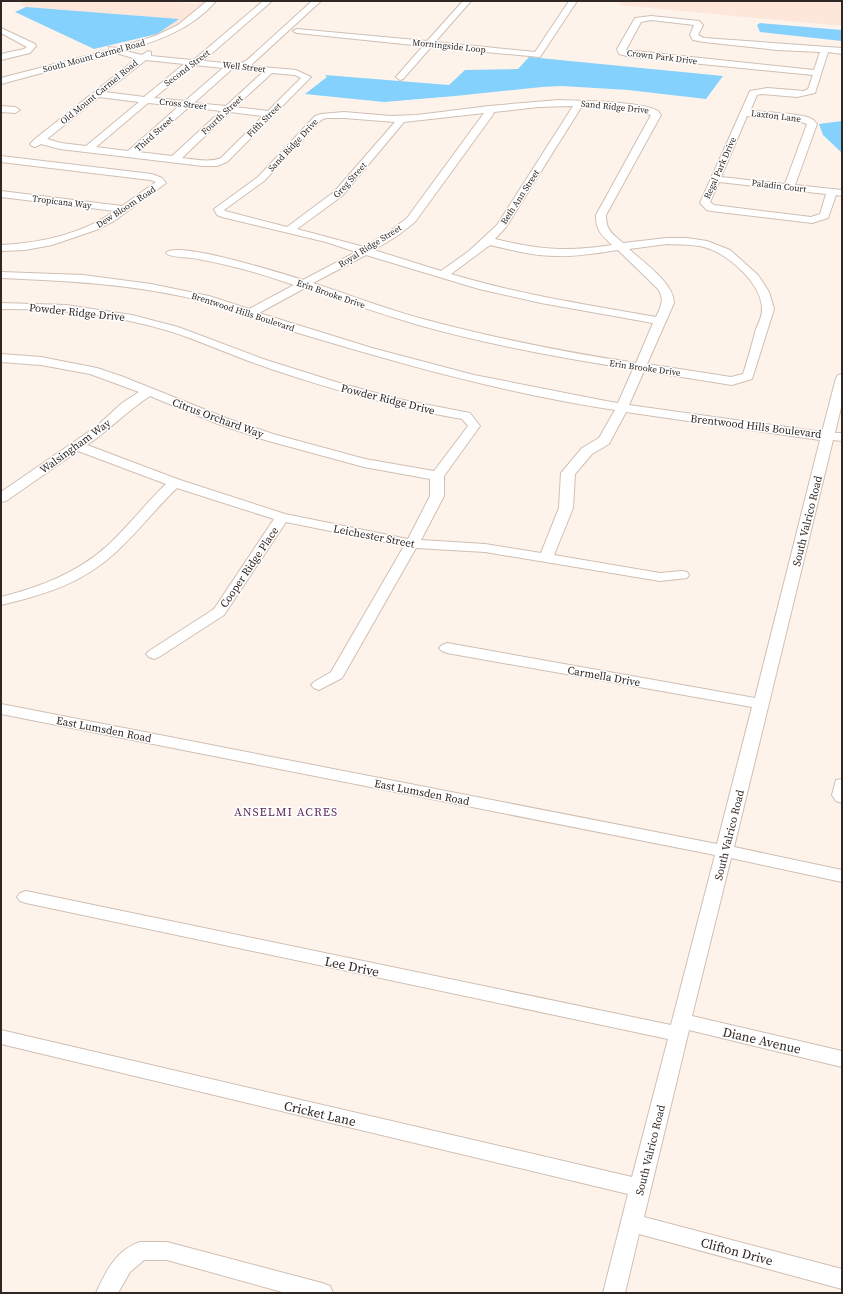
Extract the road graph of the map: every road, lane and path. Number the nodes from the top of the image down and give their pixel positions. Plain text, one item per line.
1 (212, 1) edge
2 (268, 1) edge
3 (317, 1) edge
4 (467, 1) edge
5 (573, 1) edge
6 (1, 30) edge
7 (297, 31) dead end
8 (164, 41) dead end
9 (429, 44) junction
10 (825, 49) junction
11 (114, 50) junction
12 (842, 51) edge
13 (1, 57) edge
14 (143, 57) junction
15 (193, 62) junction
16 (230, 66) junction
17 (240, 67) junction
18 (270, 70) junction
19 (818, 73) junction
20 (306, 75) joint
21 (1, 77) edge
22 (400, 77) dead end
23 (1, 81) edge
24 (96, 94) junction
25 (146, 100) junction
26 (580, 103) junction
27 (187, 105) junction
28 (1, 109) edge
29 (228, 109) junction
30 (490, 109) junction
31 (15, 110) dead end
32 (744, 113) junction
33 (270, 114) junction
34 (400, 119) junction
35 (88, 149) junction
36 (131, 154) junction
37 (1, 159) edge
38 (175, 159) junction
39 (716, 179) junction
40 (789, 187) junction
41 (837, 193) edge
42 (2, 196) edge
43 (124, 209) junction
44 (289, 230) junction
45 (488, 241) junction
46 (621, 247) junction
47 (1, 248) edge
48 (365, 251) junction
49 (171, 253) dead end
50 (1, 271) edge
51 (1, 275) edge
52 (442, 275) junction
53 (305, 284) junction
54 (1, 306) edge
55 (254, 311) junction
56 (660, 321) junction
57 (1, 358) edge
58 (640, 367) junction
59 (842, 378) edge
60 (148, 392) junction
61 (623, 404) junction
62 (828, 435) junction
63 (842, 437) edge
64 (78, 446) junction
65 (437, 476) junction
66 (175, 484) junction
67 (1, 498) edge
68 (282, 517) junction
69 (412, 544) junction
70 (546, 558) junction
71 (682, 575) dead end
72 (1, 601) edge
73 (447, 648) dead end
74 (154, 654) dead end
75 (319, 685) dead end
76 (762, 704) junction
77 (4, 710) edge
78 (842, 784) edge
79 (842, 797) edge
80 (725, 851) junction
81 (842, 876) edge
82 (26, 897) dead end
83 (680, 1028) junction
84 (1, 1037) edge
85 (842, 1059) edge
86 (640, 1188) junction
87 (632, 1222) junction
88 (842, 1279) edge
89 (107, 1293) edge
90 (322, 1293) edge
91 (614, 1293) edge

1 - 11 street, South Mount Carmel Road
2 - 15 street, Second Street
3 - 17 street
4 - 9 street
5 - 9 street, Morningside Loop
6 - 13 street
7 - 9 street, Morningside Loop
8 - 14 street, Old Mount Carmel Road
9 - 22 street
10 - 12 street, Crown Park Drive
10 - 19 street, Regal Park Drive
10 - 19 street, Crown Park Drive
11 - 14 street, Well Street
11 - 21 street, South Mount Carmel Road
11 - 23 street, South Mount Carmel Road
14 - 15 street, Well Street
14 - 24 street, Old Mount Carmel Road
15 - 16 street, Well Street
15 - 25 street, Second Street
16 - 17 street, Well Street
16 - 27 street, Third Street
17 - 18 street, Well Street
18 - 20 street, Well Street
18 - 29 street, Fourth Street
19 - 32 street, Regal Park Drive
20 - 33 street, Fifth Street
24 - 25 street, Cross Street
24 - 35 street, Old Mount Carmel Road
25 - 27 street, Cross Street
25 - 35 street, Second Street
26 - 30 street, Sand Ridge Drive
26 - 45 street, Beth Ann Street
26 - 46 street, Sand Ridge Drive
27 - 29 street, Cross Street
27 - 36 street, Third Street
28 - 31 street
29 - 33 street, Cross Street
29 - 38 street, Fourth Street
30 - 34 street, Sand Ridge Drive
30 - 48 street, Royal Ridge Street
32 - 39 street, Regal Park Drive
32 - 40 street, Laxton Lane
33 - 38 street, Fifth Street
34 - 44 street, Greg Street
34 - 44 street, Sand Ridge Drive
35 - 36 street
36 - 38 street
37 - 43 street, Dew Bloom Road
39 - 40 street, Paladin Court
39 - 41 street, Regal Park Drive
40 - 41 street, Paladin Court
42 - 43 street, Tropicana Way
43 - 47 street, Dew Bloom Road
44 - 48 street, Sand Ridge Drive
45 - 46 street, Erin Brooke Drive
45 - 52 street, Beth Ann Street
46 - 56 street, Sand Ridge Drive
46 - 58 street, Erin Brooke Drive
48 - 52 street, Sand Ridge Drive
48 - 53 street, Royal Ridge Street
49 - 53 street, Erin Brooke Drive
50 - 55 street, Brentwood Hills Boulevard
51 - 55 street, Brentwood Hills Boulevard
52 - 56 street, Sand Ridge Drive
53 - 55 street, Royal Ridge Street
53 - 58 street, Erin Brooke Drive
54 - 65 street, Powder Ridge Drive
55 - 61 street, Brentwood Hills Boulevard
56 - 58 street, Sand Ridge Drive
57 - 60 street, Citrus Orchard Way
58 - 61 street, Sand Ridge Drive
59 - 62 street, South Valrico Road
60 - 64 street, Walsingham Way
60 - 65 street, Citrus Orchard Way
61 - 62 street, Brentwood Hills Boulevard
61 - 70 street, Sand Ridge Drive
62 - 63 street, Brentwood Hills Boulevard
62 - 76 street, South Valrico Road
64 - 66 street, Leichester Street
64 - 67 street, Walsingham Way
65 - 69 street
66 - 68 street, Leichester Street
66 - 72 street
68 - 69 street, Leichester Street
68 - 74 street, Cooper Ridge Place
69 - 70 street, Leichester Street
69 - 75 street
70 - 71 street, Leichester Street
73 - 76 street, Carmella Drive
76 - 80 street, South Valrico Road
77 - 80 street, East Lumsden Road
78 - 79 street
80 - 81 street, East Lumsden Road
80 - 83 street, South Valrico Road
82 - 83 street, Lee Drive
83 - 85 street, Diane Avenue
83 - 86 street, South Valrico Road
84 - 86 street, Cricket Lane
86 - 87 street, South Valrico Road
87 - 88 street, Clifton Drive
87 - 91 street, South Valrico Road
89 - 90 street

